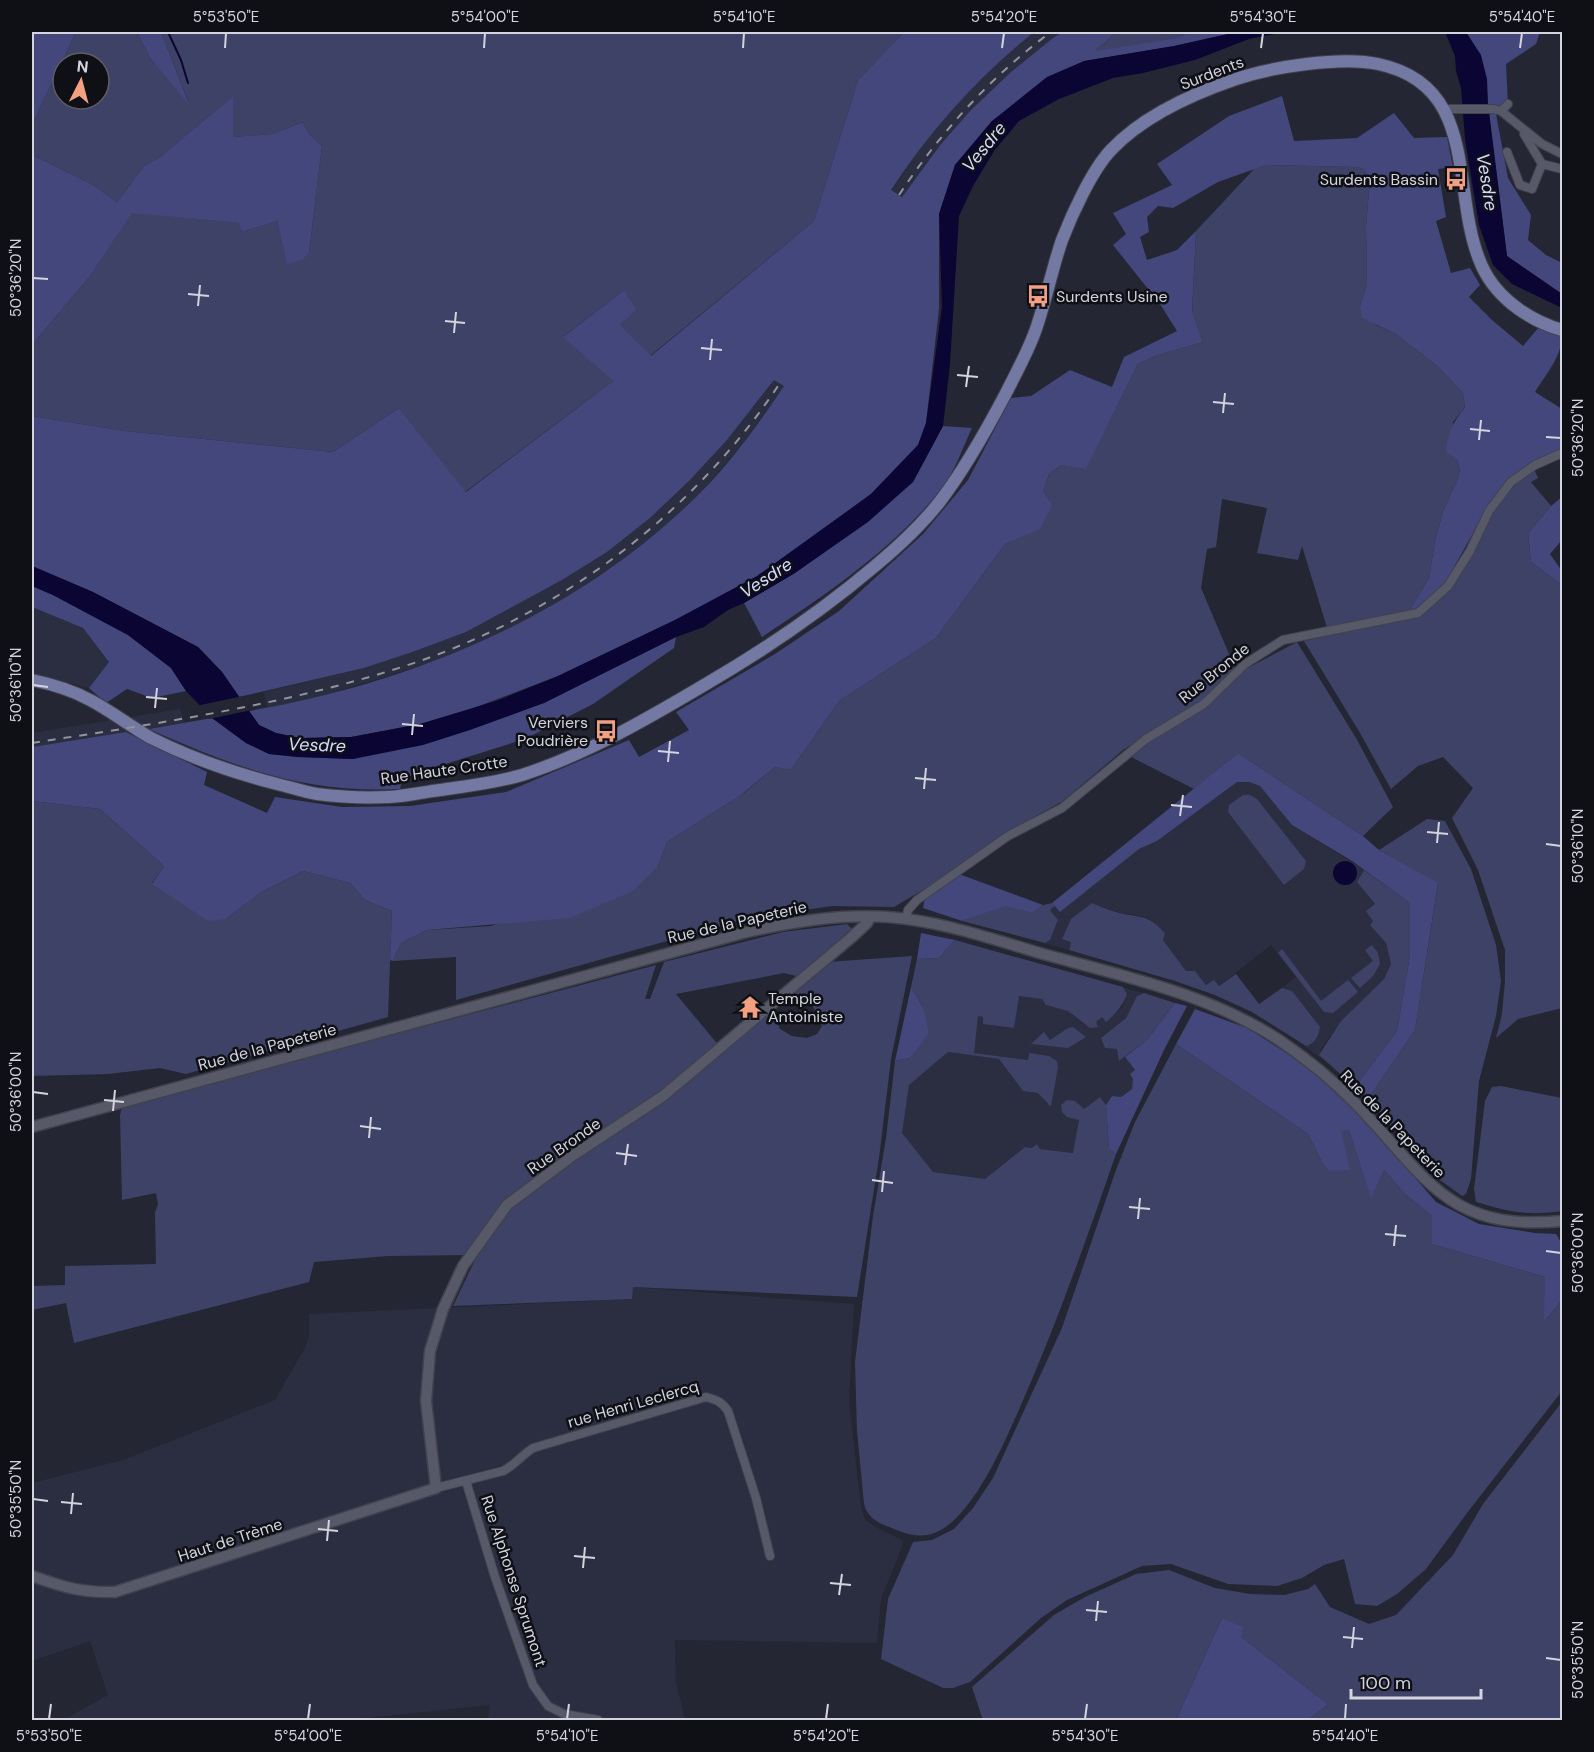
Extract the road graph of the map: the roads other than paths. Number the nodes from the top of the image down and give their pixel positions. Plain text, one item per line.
1 (1508, 104) dead end
2 (1444, 109) junction
3 (1502, 111) junction
4 (1521, 128) junction
5 (1506, 152) dead end
6 (1563, 153) edge
7 (1542, 164) junction
8 (1563, 169) edge
9 (1563, 330) edge
10 (1563, 453) edge
11 (963, 470) joint
12 (32, 680) edge
13 (870, 917) junction
14 (906, 919) junction
15 (32, 1127) edge
16 (1563, 1221) edge
17 (466, 1481) junction
18 (436, 1488) junction
19 (770, 1557) dead end
20 (32, 1576) edge
21 (598, 1720) edge

1 - 3 street
2 - 3 street
2 - 9 main road, Surdents
2 - 11 main road, Surdents
3 - 4 street
4 - 6 street
4 - 7 street
5 - 7 street
7 - 8 street
10 - 14 street, Rue Bronde
11 - 12 main road, Rue Haute Crotte
13 - 14 main road, Rue de la Papeterie
13 - 15 main road, Rue de la Papeterie
13 - 18 main road, Rue Bronde
14 - 16 main road, Rue de la Papeterie
17 - 18 street, rue Henri Leclercq
17 - 19 street, rue Henri Leclercq
17 - 21 street, Rue Alphonse Sprumont
18 - 20 main road, Haut de Trème

